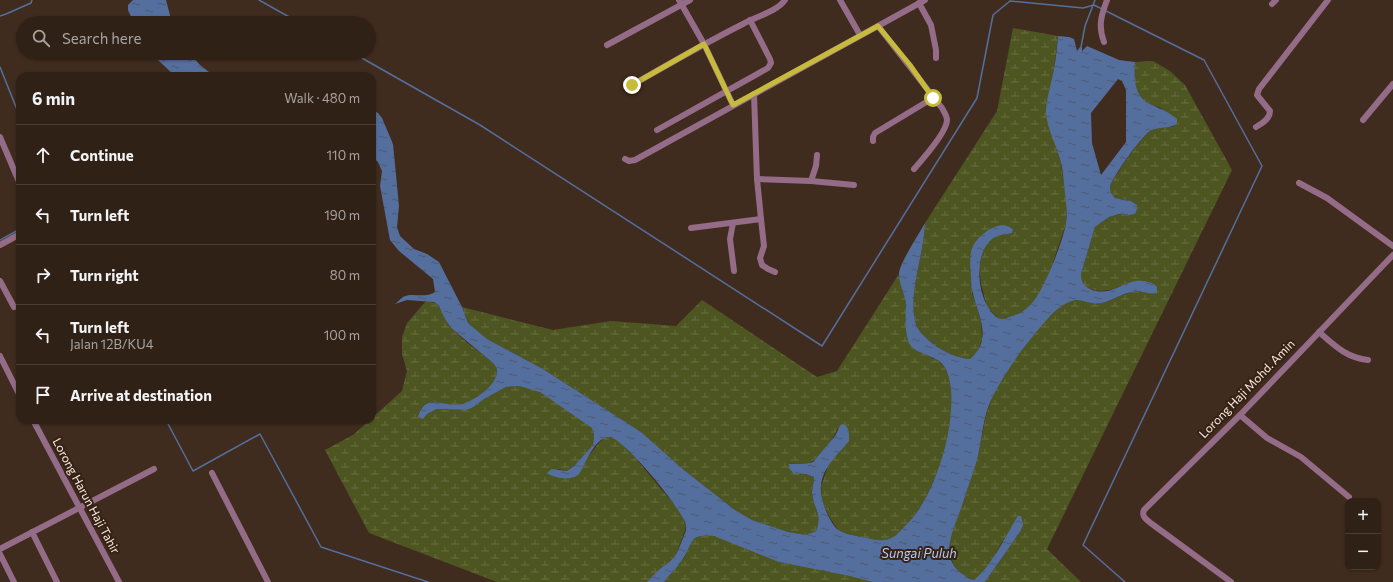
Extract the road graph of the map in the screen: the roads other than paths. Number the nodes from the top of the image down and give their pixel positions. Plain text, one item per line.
1 (690, 0) edge
2 (785, 0) edge
3 (840, 0) edge
4 (1106, 0) edge
5 (1328, 0) edge
6 (680, 2) edge
7 (922, 2) edge
8 (750, 20) junction
9 (878, 26) junction
10 (860, 35) junction
11 (1104, 42) dead end
12 (704, 44) junction
13 (607, 45) dead end
14 (936, 58) dead end
15 (1393, 84) edge
16 (632, 85) dead end
17 (726, 90) junction
18 (754, 94) junction
19 (933, 98) junction
20 (733, 105) junction
21 (1363, 120) dead end
22 (1256, 127) dead end
23 (657, 130) dead end
24 (0, 137) edge
25 (873, 141) dead end
26 (817, 155) dead end
27 (626, 159) dead end
28 (914, 169) dead end
29 (16, 175) edge
30 (757, 179) junction
31 (811, 181) junction
32 (1299, 183) dead end
33 (854, 185) dead end
34 (761, 219) junction
35 (733, 223) junction
36 (691, 228) dead end
37 (16, 236) edge
38 (1, 242) edge
39 (1393, 246) edge
40 (1393, 255) edge
41 (734, 271) dead end
42 (775, 272) dead end
43 (0, 281) edge
44 (14, 307) dead end
45 (1319, 332) junction
46 (0, 356) edge
47 (1368, 360) dead end
48 (16, 388) edge
49 (1240, 415) junction
50 (35, 424) edge
51 (154, 469) dead end
52 (212, 473) dead end
53 (1350, 497) dead end
54 (79, 507) junction
55 (32, 532) junction
56 (0, 549) edge
57 (0, 554) edge
58 (1224, 580) edge
59 (14, 582) edge
60 (57, 582) edge
61 (119, 582) edge
62 (268, 582) edge
63 (1231, 582) edge

1 - 6 street
2 - 8 street
3 - 10 street
4 - 11 street
5 - 22 street
6 - 12 street
6 - 13 street
7 - 9 street
7 - 14 street
8 - 12 street
8 - 17 street
9 - 10 street
9 - 19 street
10 - 18 street
12 - 16 street
12 - 17 street
15 - 21 street
17 - 20 street
17 - 23 street
18 - 20 street
18 - 30 street
19 - 25 street
19 - 28 street
20 - 27 street
24 - 29 street
26 - 31 street
30 - 31 street
30 - 34 street
31 - 33 street
32 - 39 street
34 - 35 street
34 - 42 street
35 - 36 street
35 - 41 street
37 - 38 street
40 - 45 street, Lorong Haji Mohd. Amin
43 - 44 street
45 - 47 street
45 - 49 street, Lorong Haji Mohd. Amin
46 - 48 street
49 - 53 street
49 - 58 street, Lorong Haji Mohd. Amin
50 - 54 street, Lorong Harun Haji Tahir
51 - 54 street
52 - 62 street
54 - 55 street
54 - 61 street, Lorong Harun Haji Tahir
55 - 56 street
55 - 60 street
57 - 59 street
58 - 63 street

